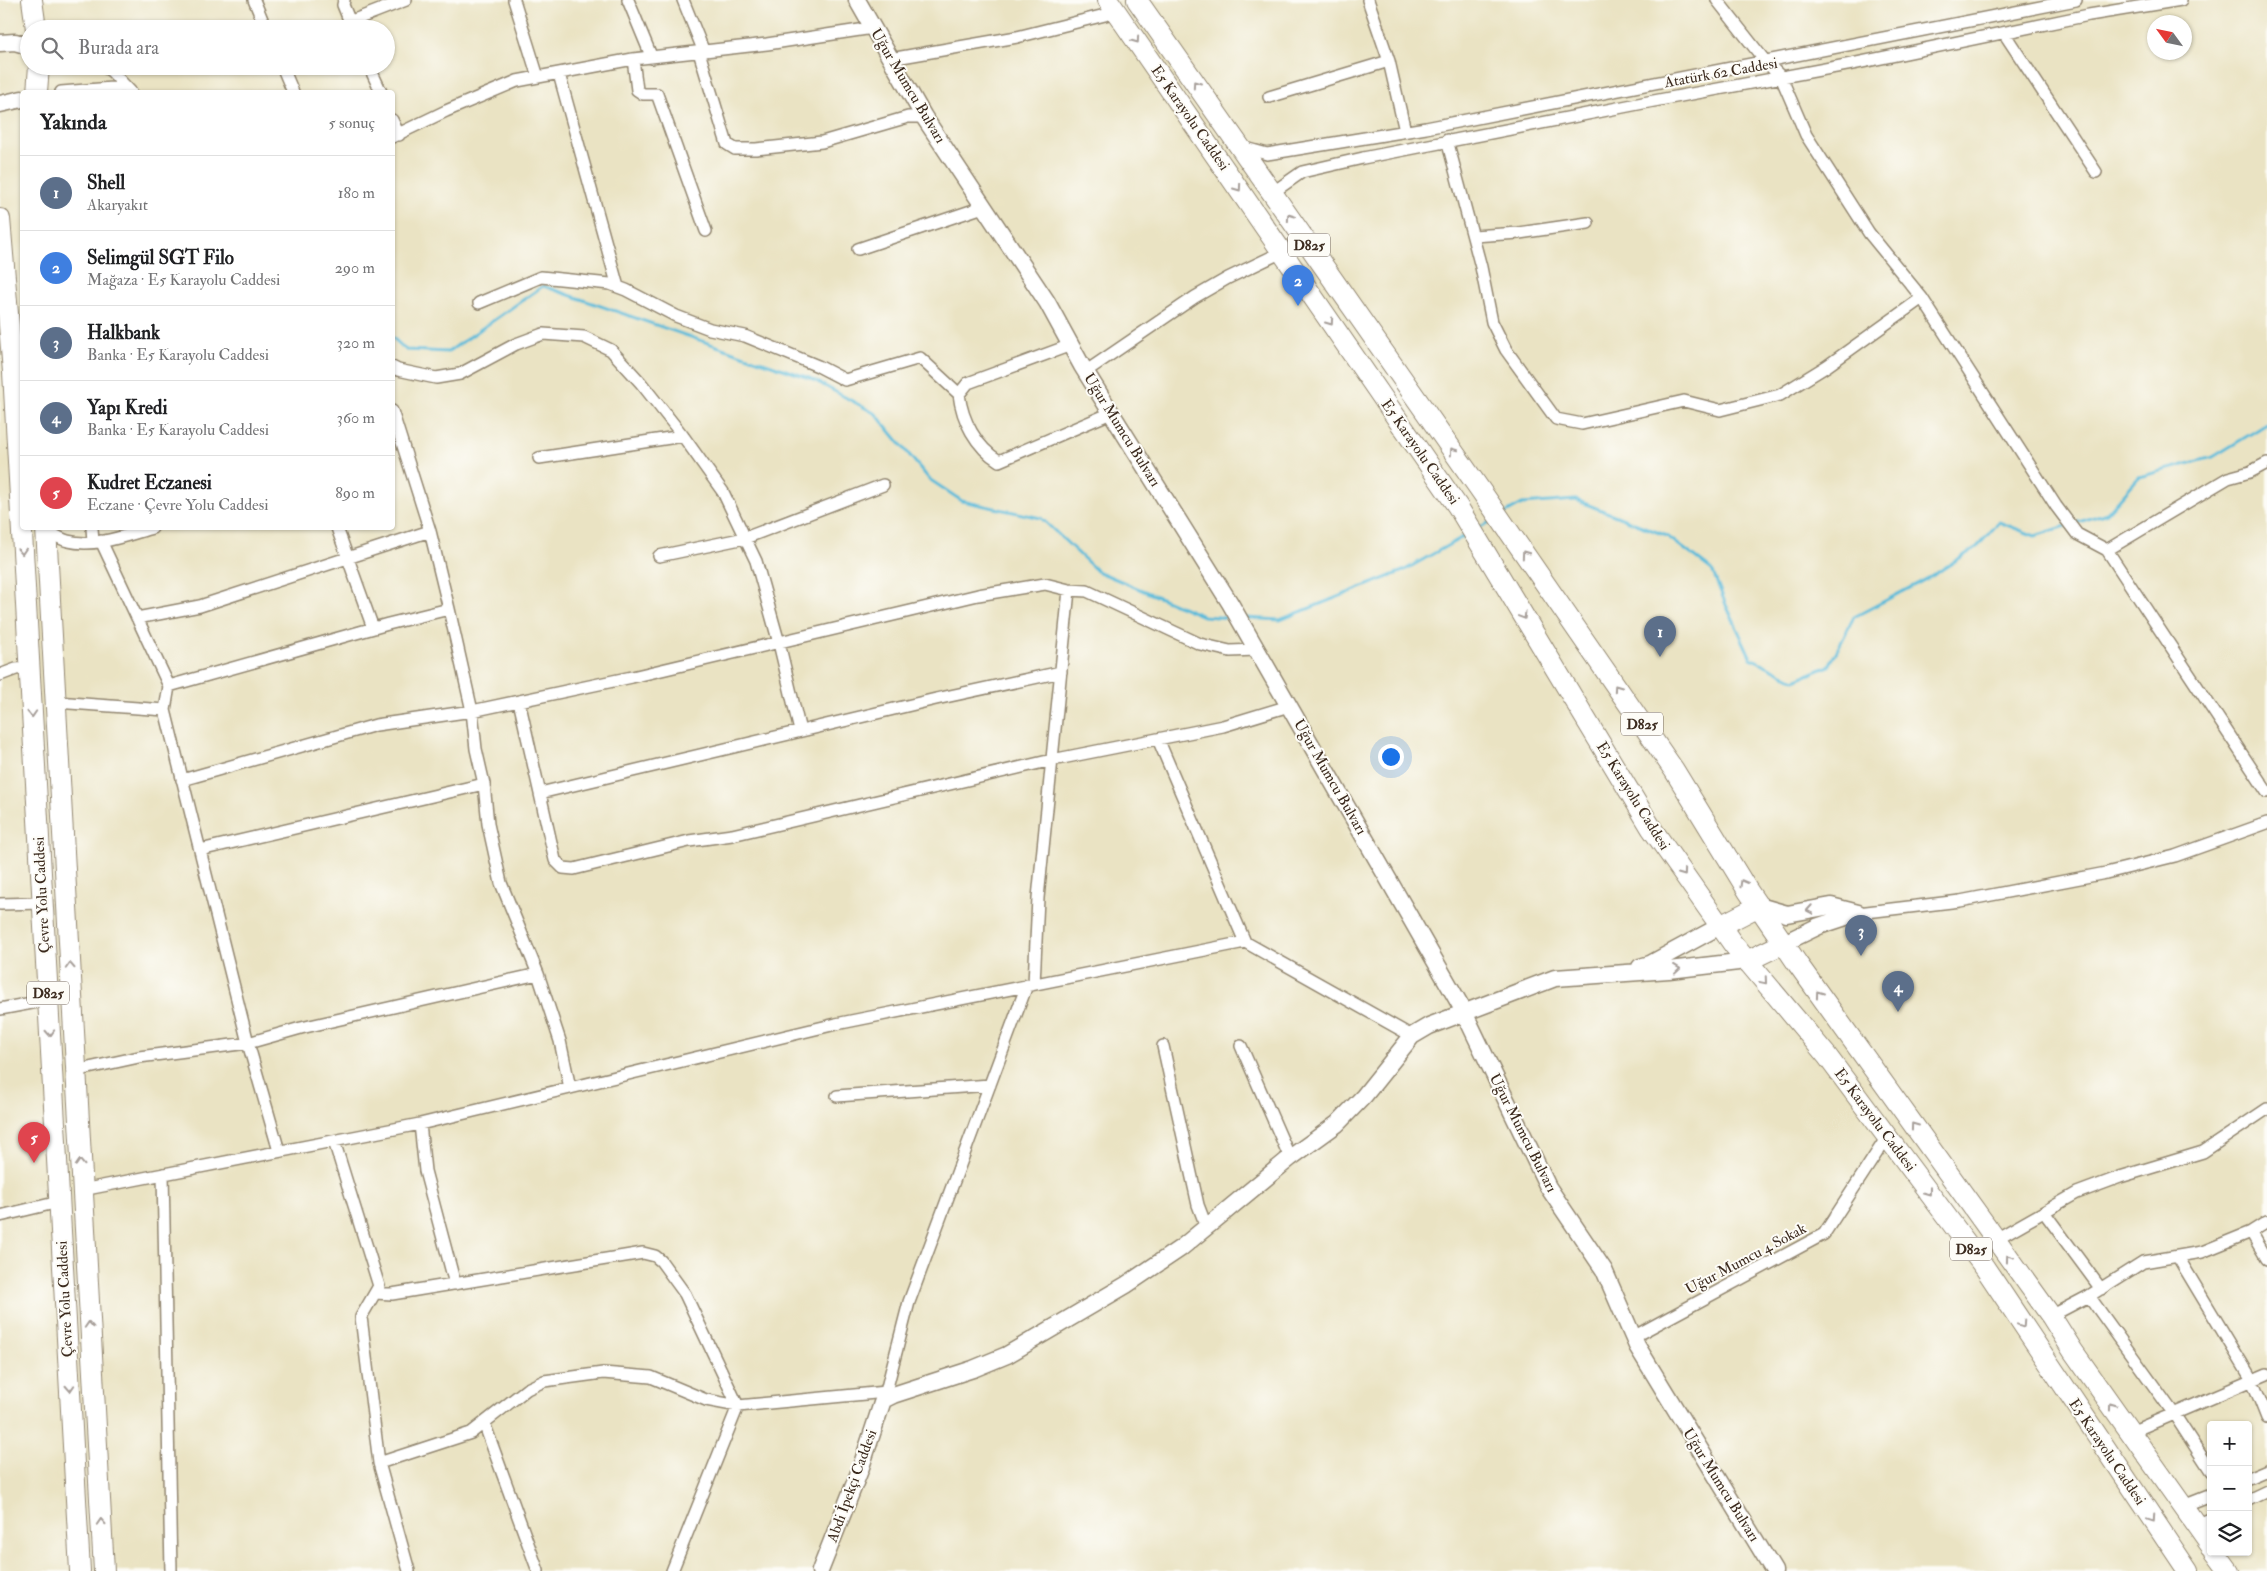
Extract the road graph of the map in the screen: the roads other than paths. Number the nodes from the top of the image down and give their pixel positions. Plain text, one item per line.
1 (32, 0) edge
2 (254, 0) edge
3 (344, 0) edge
4 (406, 0) edge
5 (514, 0) edge
6 (628, 0) edge
7 (683, 0) edge
8 (857, 0) edge
9 (1137, 0) edge
10 (1368, 0) edge
11 (1717, 0) edge
12 (2076, 0) edge
13 (2181, 0) edge
14 (1112, 6) edge
15 (35, 20) edge
16 (262, 20) edge
17 (349, 20) edge
18 (362, 20) edge
19 (873, 28) junction
20 (2004, 33) junction
21 (0, 43) edge
22 (20, 43) edge
23 (701, 52) junction
24 (652, 58) junction
25 (633, 59) junction
26 (890, 59) junction
27 (1388, 61) junction
28 (1765, 61) junction
29 (559, 74) junction
30 (38, 75) edge
31 (115, 75) edge
32 (286, 75) edge
33 (373, 75) edge
34 (538, 77) junction
35 (1781, 77) junction
36 (37, 90) edge
37 (128, 90) edge
38 (293, 90) edge
39 (380, 90) edge
40 (1269, 97) dead end
41 (20, 99) edge
42 (0, 104) edge
43 (924, 117) junction
44 (1405, 131) junction
45 (396, 136) edge
46 (1447, 140) junction
47 (1240, 147) junction
48 (2096, 172) dead end
49 (1272, 193) junction
50 (983, 207) junction
51 (0, 219) edge
52 (1588, 223) dead end
53 (706, 231) dead end
54 (1473, 236) junction
55 (858, 250) dead end
56 (1282, 252) junction
57 (618, 287) junction
58 (1922, 298) junction
59 (3, 303) edge
60 (479, 303) dead end
61 (1071, 345) junction
62 (395, 368) edge
63 (1085, 372) junction
64 (959, 394) junction
65 (1111, 413) junction
66 (395, 428) edge
67 (683, 436) junction
68 (398, 446) edge
69 (539, 458) dead end
70 (2267, 463) edge
71 (882, 485) dead end
72 (20, 517) edge
73 (21, 530) edge
74 (46, 530) edge
75 (48, 530) edge
76 (93, 530) edge
77 (145, 530) edge
78 (338, 530) edge
79 (430, 531) junction
80 (745, 538) junction
81 (97, 541) junction
82 (2108, 550) junction
83 (659, 556) dead end
84 (347, 558) junction
85 (1069, 590) junction
86 (449, 609) junction
87 (137, 618) junction
88 (373, 628) junction
89 (779, 643) junction
90 (1257, 650) junction
91 (29, 668) junction
92 (1061, 672) junction
93 (0, 674) edge
94 (169, 686) junction
95 (518, 701) junction
96 (56, 702) junction
97 (1289, 706) junction
98 (165, 710) junction
99 (472, 711) junction
100 (800, 731) junction
101 (1158, 739) junction
102 (1052, 760) junction
103 (182, 780) junction
104 (484, 784) junction
105 (2267, 792) edge
106 (540, 793) junction
107 (2267, 823) edge
108 (200, 850) junction
109 (0, 904) edge
110 (42, 904) junction
111 (1759, 906) junction
112 (1858, 913) junction
113 (1720, 926) junction
114 (1244, 942) junction
115 (1784, 943) junction
116 (1747, 961) junction
117 (538, 974) junction
118 (1612, 974) junction
119 (1030, 985) junction
120 (48, 1000) junction
121 (0, 1009) edge
122 (1464, 1012) junction
123 (1412, 1036) junction
124 (248, 1043) junction
125 (1163, 1046) dead end
126 (1241, 1046) dead end
127 (76, 1071) junction
128 (990, 1085) junction
129 (570, 1088) junction
130 (837, 1096) dead end
131 (2267, 1110) edge
132 (420, 1124) junction
133 (1887, 1137) junction
134 (334, 1140) junction
135 (279, 1151) junction
136 (1290, 1158) junction
137 (163, 1174) junction
138 (82, 1190) junction
139 (59, 1202) junction
140 (2044, 1212) junction
141 (0, 1216) edge
142 (2267, 1222) edge
143 (1210, 1226) junction
144 (2251, 1232) junction
145 (1996, 1239) junction
146 (2178, 1257) junction
147 (2267, 1259) edge
148 (455, 1284) junction
149 (2101, 1289) junction
150 (375, 1293) junction
151 (2089, 1296) junction
152 (2051, 1316) junction
153 (1633, 1337) junction
154 (2267, 1374) edge
155 (2252, 1380) junction
156 (885, 1396) junction
157 (738, 1406) junction
158 (2174, 1414) junction
159 (2267, 1418) edge
160 (484, 1423) junction
161 (2131, 1432) junction
162 (379, 1463) junction
163 (2208, 1466) edge
164 (2267, 1470) edge
165 (2252, 1476) edge
166 (2267, 1491) edge
167 (2207, 1497) edge
168 (2252, 1498) edge
169 (2183, 1506) junction
170 (2203, 1521) edge
171 (2207, 1534) edge
172 (2219, 1556) edge
173 (80, 1571) edge
174 (104, 1571) edge
175 (171, 1571) edge
176 (409, 1571) edge
177 (538, 1571) edge
178 (672, 1571) edge
179 (820, 1571) edge
180 (1774, 1571) edge
181 (2188, 1571) edge
182 (2229, 1571) edge

1 - 15 highway
2 - 16 street
3 - 17 street
4 - 18 street
5 - 34 street
6 - 24 street
7 - 23 street
8 - 19 street, Uğur Mumcu Bulvarı
47 -> 9 highway, E5 Karayolu Caddesi / D825
10 - 27 street
11 - 28 street
12 - 28 street, Atatürk 62 Caddesi
13 - 20 street, Atatürk 62 Caddesi
14 - 26 street
14 -> 56 highway, E5 Karayolu Caddesi / D825
19 - 23 street
19 - 26 street, Uğur Mumcu Bulvarı
20 - 35 street, Atatürk 62 Caddesi
20 - 48 street
21 - 22 street
23 - 24 street
23 - 43 street
24 - 25 street
25 - 29 street
25 - 53 street
26 - 43 street, Uğur Mumcu Bulvarı
27 - 40 street
27 - 44 street
28 - 35 street
28 - 44 street, Atatürk 62 Caddesi
29 - 34 street
29 - 57 street
30 - 36 highway
31 - 37 street
32 - 38 street
33 - 39 street
34 - 45 street
35 - 46 street, Atatürk 62 Caddesi
35 - 58 street
41 - 42 street
43 - 50 street, Uğur Mumcu Bulvarı
44 - 47 street, Atatürk 62 Caddesi
46 - 49 street, Atatürk 62 Caddesi
46 - 54 street
47 - 49 highway, E5 Karayolu Caddesi / D825
111 -> 49 highway, E5 Karayolu Caddesi / D825
50 - 55 street
50 - 61 street, Uğur Mumcu Bulvarı
51 - 59 highway, Çevre Yolu Caddesi / D825
52 - 54 street
54 - 58 street
56 - 63 street
56 -> 113 highway, E5 Karayolu Caddesi / D825
57 - 60 street
57 - 64 street
58 - 82 street
59 -> 72 highway, Çevre Yolu Caddesi / D825
61 - 63 street, Uğur Mumcu Bulvarı
61 - 64 street
62 - 67 street
63 - 65 street, Uğur Mumcu Bulvarı
64 - 65 street
65 - 90 street, Uğur Mumcu Bulvarı
66 - 68 street
67 - 69 street
67 - 80 street
68 - 79 street
70 - 82 street
71 - 80 street
73 -> 91 highway, Çevre Yolu Caddesi / D825
74 - 96 highway, Çevre Yolu Caddesi / D825
75 - 81 street
76 - 81 street
77 - 81 street
78 - 84 street
79 - 84 street
79 - 86 street
80 - 83 street
80 - 89 street
81 - 87 street
82 - 105 street
84 - 87 street
84 - 88 street
85 - 89 street
85 - 90 street
85 - 92 street
86 - 88 street
86 - 99 street
87 - 94 street
88 - 94 street
89 - 95 street
89 - 100 street
90 - 97 street, Uğur Mumcu Bulvarı
91 - 93 street
91 -> 110 highway, Çevre Yolu Caddesi / D825
92 - 100 street
92 - 102 street
94 - 98 street
95 - 99 street
95 - 106 street
96 - 98 street
127 -> 96 highway, Çevre Yolu Caddesi / D825
97 - 101 street
97 - 122 street, Uğur Mumcu Bulvarı
98 - 103 street
99 - 103 street
99 - 104 street
100 - 106 street
101 - 102 street
101 - 114 street
102 - 106 street
102 - 119 street
103 - 108 street
104 - 108 street
104 - 117 street
107 - 112 street
108 - 124 street
109 - 110 street
110 - 120 highway, Çevre Yolu Caddesi / D825
112 -> 111 street
111 - 113 highway
111 - 115 highway, E5 Karayolu Caddesi / D825
112 - 115 street
113 - 116 highway, E5 Karayolu Caddesi / D825
113 - 118 street
114 - 119 street
114 - 123 street
115 - 116 highway
145 -> 115 highway, E5 Karayolu Caddesi / D825
118 -> 116 street
116 -> 133 highway, E5 Karayolu Caddesi / D825
117 - 124 street
117 - 129 street
118 - 122 street
119 - 128 street
119 - 129 street
120 - 121 street
120 -> 139 highway, Çevre Yolu Caddesi / D825
122 - 123 street
122 - 153 street, Uğur Mumcu Bulvarı
123 - 136 street
124 - 127 street
124 - 135 street
125 - 143 street
126 - 136 street
138 -> 127 highway, Çevre Yolu Caddesi / D825
128 - 130 street
128 - 156 street
129 - 132 street
131 - 140 street
132 - 134 street
132 - 148 street
133 - 153 street, Uğur Mumcu 4 Sokak
133 -> 181 highway, E5 Karayolu Caddesi / D825
134 - 135 street
134 - 150 street
135 - 137 street
136 - 143 street
137 - 138 street
137 - 175 street
174 -> 138 highway, Çevre Yolu Caddesi / D825
139 - 141 street
139 -> 173 highway, Çevre Yolu Caddesi / D825
140 - 145 street
140 - 149 street
142 - 144 street
143 - 156 street
144 - 146 street
144 - 147 street
152 -> 145 highway, E5 Karayolu Caddesi / D825
146 - 149 street
146 - 155 street
148 - 150 street
148 - 157 street
149 - 151 street
150 - 162 street
151 - 152 street
151 - 158 street
161 -> 152 highway, E5 Karayolu Caddesi / D825
153 - 180 street, Uğur Mumcu Bulvarı
154 - 155 street
155 - 158 street
155 - 159 street
156 - 157 street
156 - 179 street, Abdi İpekçi Caddesi
157 - 160 street
157 - 178 street
158 - 161 street
158 - 163 street
160 - 162 street
160 - 177 street
161 - 169 highway, E5 Karayolu Caddesi / D825
162 - 176 street
164 - 165 street
166 - 168 street
167 - 169 street
169 - 170 highway, E5 Karayolu Caddesi / D825
170 - 171 highway, E5 Karayolu Caddesi / D825
172 - 182 highway

